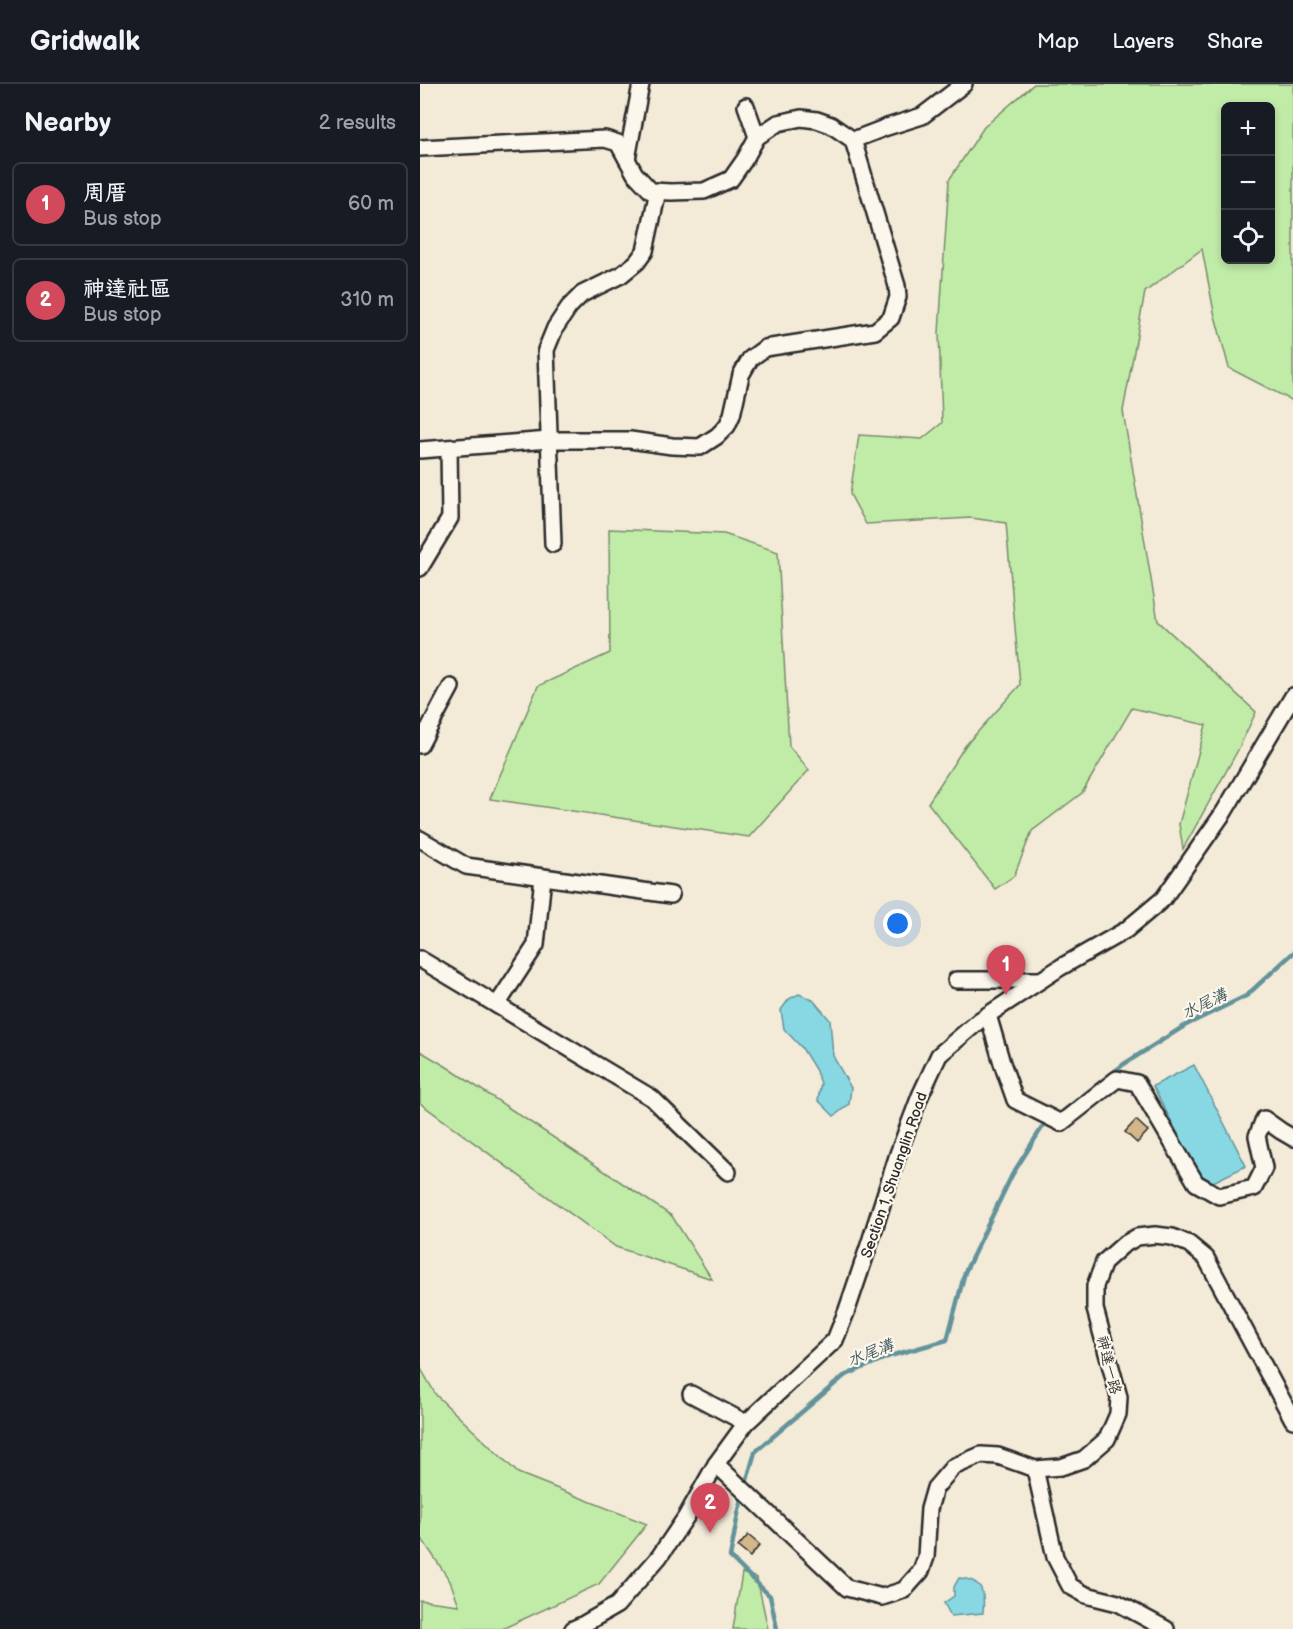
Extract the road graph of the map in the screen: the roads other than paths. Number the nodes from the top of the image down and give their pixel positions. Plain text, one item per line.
1 (641, 84) edge
2 (964, 84) edge
3 (746, 106) dead end
4 (757, 137) junction
5 (853, 140) junction
6 (420, 148) edge
7 (627, 159) junction
8 (658, 191) junction
9 (549, 440) junction
10 (449, 448) junction
11 (420, 450) edge
12 (553, 544) dead end
13 (420, 568) edge
14 (451, 687) dead end
15 (1293, 696) edge
16 (420, 744) edge
17 (420, 839) edge
18 (543, 877) junction
19 (670, 895) dead end
20 (420, 959) edge
21 (956, 980) dead end
22 (1041, 980) junction
23 (497, 1005) junction
24 (988, 1015) junction
25 (1293, 1138) edge
26 (728, 1172) dead end
27 (691, 1394) dead end
28 (1293, 1420) edge
29 (746, 1423) junction
30 (716, 1464) junction
31 (1035, 1469) junction
32 (1138, 1613) junction
33 (573, 1629) edge
34 (1141, 1629) edge
35 (1166, 1629) edge

1 - 7 street
2 - 5 street
3 - 4 street
4 - 5 street
4 - 8 street
5 - 9 street
6 - 7 street
7 - 8 street
8 - 9 street
9 - 10 street
9 - 12 street
10 - 11 street
10 - 13 street
14 - 16 street
15 - 22 street, Section 1, Shuanglin Road
17 - 18 street
18 - 19 street
18 - 23 street
20 - 23 street
21 - 22 street
22 - 24 street, Section 1, Shuanglin Road
23 - 26 street
24 - 25 street
24 - 29 street, Section 1, Shuanglin Road
27 - 29 street
28 - 31 street, 神達一路
29 - 30 street, Section 1, Shuanglin Road
30 - 31 street, 神達一路
30 - 33 street, Section 1, Shuanglin Road
31 - 32 street
32 - 34 street
32 - 35 street

